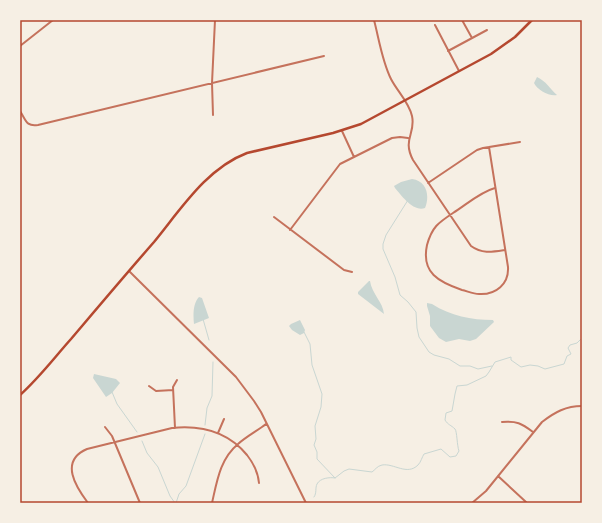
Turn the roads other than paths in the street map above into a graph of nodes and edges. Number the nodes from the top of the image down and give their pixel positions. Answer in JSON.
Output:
{"nodes":[{"id":1,"x":53,"y":20,"type":"edge"},
{"id":2,"x":215,"y":20,"type":"edge"},
{"id":3,"x":374,"y":20,"type":"edge"},
{"id":4,"x":462,"y":20,"type":"edge"},
{"id":5,"x":532,"y":20,"type":"edge"},
{"id":6,"x":435,"y":25,"type":"dead end"},
{"id":7,"x":487,"y":30,"type":"dead end"},
{"id":8,"x":472,"y":38,"type":"junction"},
{"id":9,"x":20,"y":46,"type":"edge"},
{"id":10,"x":448,"y":51,"type":"junction"},
{"id":11,"x":324,"y":56,"type":"dead end"},
{"id":12,"x":459,"y":72,"type":"junction"},
{"id":13,"x":212,"y":83,"type":"junction"},
{"id":14,"x":405,"y":101,"type":"junction"},
{"id":15,"x":20,"y":111,"type":"edge"},
{"id":16,"x":213,"y":115,"type":"dead end"},
{"id":17,"x":342,"y":131,"type":"junction"},
{"id":18,"x":409,"y":138,"type":"junction"},
{"id":19,"x":520,"y":142,"type":"dead end"},
{"id":20,"x":489,"y":147,"type":"junction"},
{"id":21,"x":354,"y":157,"type":"junction"},
{"id":22,"x":428,"y":183,"type":"junction"},
{"id":23,"x":495,"y":188,"type":"junction"},
{"id":24,"x":450,"y":215,"type":"junction"},
{"id":25,"x":274,"y":217,"type":"dead end"},
{"id":26,"x":290,"y":230,"type":"junction"},
{"id":27,"x":505,"y":250,"type":"junction"},
{"id":28,"x":129,"y":271,"type":"junction"},
{"id":29,"x":352,"y":272,"type":"dead end"},
{"id":30,"x":177,"y":380,"type":"dead end"},
{"id":31,"x":149,"y":386,"type":"dead end"},
{"id":32,"x":173,"y":390,"type":"junction"},
{"id":33,"x":20,"y":396,"type":"edge"},
{"id":34,"x":582,"y":406,"type":"edge"},
{"id":35,"x":224,"y":419,"type":"dead end"},
{"id":36,"x":502,"y":422,"type":"dead end"},
{"id":37,"x":266,"y":424,"type":"junction"},
{"id":38,"x":105,"y":427,"type":"dead end"},
{"id":39,"x":175,"y":428,"type":"junction"},
{"id":40,"x":533,"y":432,"type":"junction"},
{"id":41,"x":218,"y":433,"type":"junction"},
{"id":42,"x":114,"y":442,"type":"junction"},
{"id":43,"x":237,"y":444,"type":"junction"},
{"id":44,"x":498,"y":476,"type":"junction"},
{"id":45,"x":258,"y":483,"type":"dead end"},
{"id":46,"x":526,"y":502,"type":"dead end"},
{"id":47,"x":88,"y":503,"type":"edge"},
{"id":48,"x":140,"y":503,"type":"edge"},
{"id":49,"x":212,"y":503,"type":"edge"},
{"id":50,"x":306,"y":503,"type":"edge"},
{"id":51,"x":473,"y":503,"type":"edge"}],
"edges":[{"from":1,"to":9,"type":"street"},
{"from":2,"to":13,"type":"street"},
{"from":3,"to":14,"type":"street"},
{"from":4,"to":8,"type":"street"},
{"from":5,"to":12,"type":"main road"},
{"from":6,"to":10,"type":"street"},
{"from":7,"to":8,"type":"street"},
{"from":8,"to":10,"type":"street"},
{"from":10,"to":12,"type":"street"},
{"from":11,"to":13,"type":"street"},
{"from":12,"to":14,"type":"main road"},
{"from":13,"to":15,"type":"street"},
{"from":13,"to":16,"type":"street"},
{"from":14,"to":17,"type":"main road"},
{"from":14,"to":18,"type":"street"},
{"from":17,"to":21,"type":"street"},
{"from":17,"to":28,"type":"main road"},
{"from":18,"to":21,"type":"street"},
{"from":18,"to":22,"type":"street"},
{"from":19,"to":20,"type":"street"},
{"from":20,"to":22,"type":"street"},
{"from":20,"to":23,"type":"street"},
{"from":21,"to":26,"type":"street"},
{"from":22,"to":24,"type":"street"},
{"from":23,"to":24,"type":"street"},
{"from":23,"to":27,"type":"street"},
{"from":24,"to":27,"type":"street"},
{"from":24,"to":27,"type":"street"},
{"from":25,"to":26,"type":"street"},
{"from":26,"to":29,"type":"street"},
{"from":28,"to":33,"type":"main road"},
{"from":28,"to":37,"type":"street"},
{"from":30,"to":32,"type":"street"},
{"from":31,"to":32,"type":"street"},
{"from":32,"to":39,"type":"street"},
{"from":34,"to":40,"type":"street"},
{"from":35,"to":41,"type":"street"},
{"from":36,"to":40,"type":"street"},
{"from":37,"to":43,"type":"street"},
{"from":37,"to":50,"type":"street"},
{"from":38,"to":42,"type":"street"},
{"from":39,"to":41,"type":"street"},
{"from":39,"to":42,"type":"street"},
{"from":40,"to":44,"type":"street"},
{"from":41,"to":43,"type":"street"},
{"from":42,"to":47,"type":"street"},
{"from":42,"to":48,"type":"street"},
{"from":43,"to":45,"type":"street"},
{"from":43,"to":49,"type":"street"},
{"from":44,"to":46,"type":"street"},
{"from":44,"to":51,"type":"street"}]}
